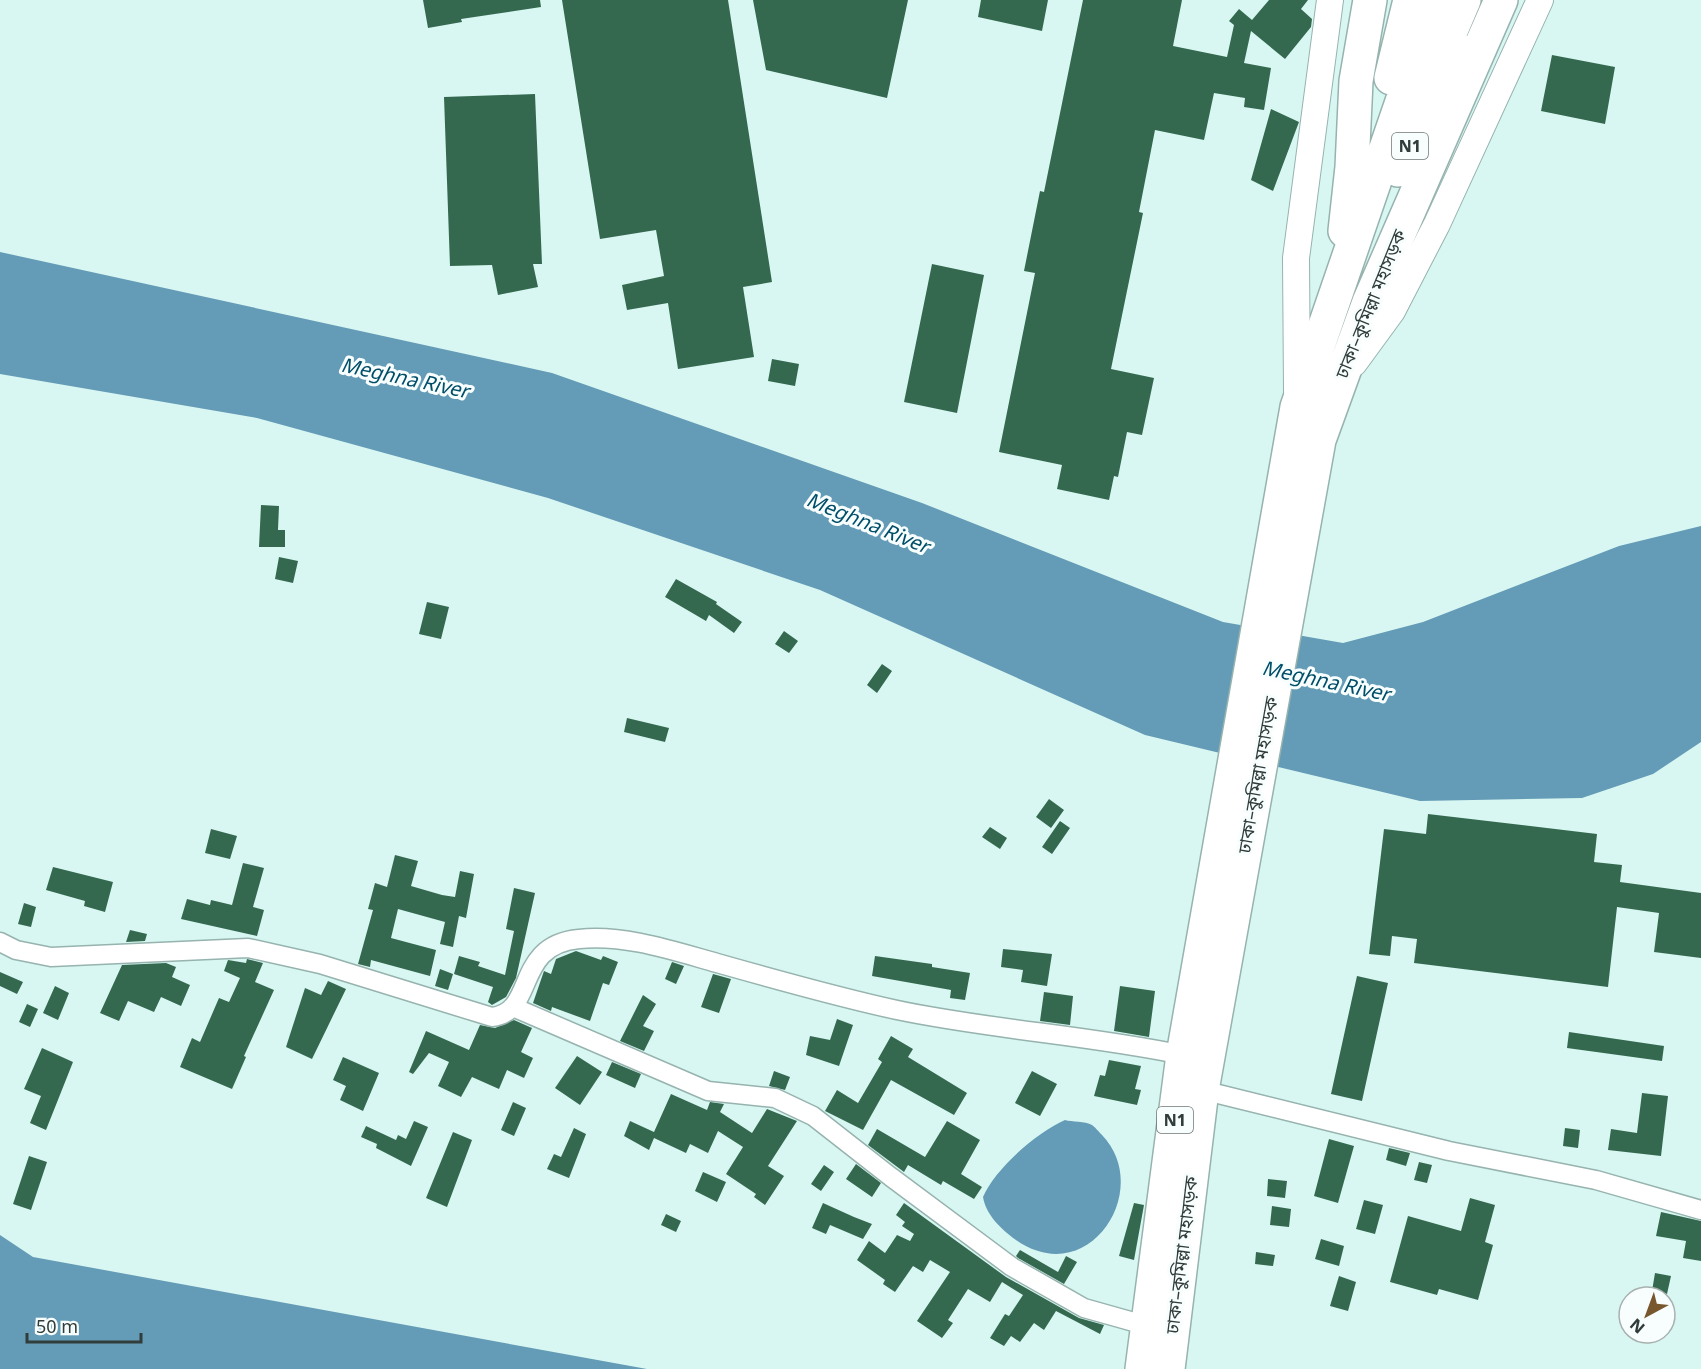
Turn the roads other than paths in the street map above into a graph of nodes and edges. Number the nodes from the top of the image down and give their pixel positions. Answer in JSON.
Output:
{"nodes":[{"id":1,"x":1330,"y":0,"type":"edge"},
{"id":2,"x":1370,"y":0,"type":"edge"},
{"id":3,"x":1384,"y":0,"type":"edge"},
{"id":4,"x":1399,"y":0,"type":"edge"},
{"id":5,"x":1410,"y":0,"type":"edge"},
{"id":6,"x":1421,"y":0,"type":"edge"},
{"id":7,"x":1437,"y":0,"type":"edge"},
{"id":8,"x":1451,"y":0,"type":"edge"},
{"id":9,"x":1464,"y":0,"type":"edge"},
{"id":10,"x":1481,"y":0,"type":"edge"},
{"id":11,"x":1501,"y":0,"type":"edge"},
{"id":12,"x":1540,"y":0,"type":"edge"},
{"id":13,"x":1352,"y":167,"type":"junction"},
{"id":14,"x":1338,"y":293,"type":"junction"},
{"id":15,"x":1338,"y":384,"type":"junction"},
{"id":16,"x":1298,"y":407,"type":"junction"},
{"id":17,"x":1305,"y":442,"type":"junction"},
{"id":18,"x":1228,"y":876,"type":"junction"},
{"id":19,"x":0,"y":942,"type":"edge"},
{"id":20,"x":513,"y":1008,"type":"junction"},
{"id":21,"x":1183,"y":1055,"type":"junction"},
{"id":22,"x":1202,"y":1090,"type":"junction"},
{"id":23,"x":1701,"y":1210,"type":"edge"},
{"id":24,"x":1148,"y":1326,"type":"junction"},
{"id":25,"x":1142,"y":1369,"type":"edge"},
{"id":26,"x":1168,"y":1369,"type":"edge"}],
"edges":[{"from":1,"to":16,"type":"street"},
{"from":2,"to":13,"type":"highway","name":"ঢাকা–কুমিল্লা মহাসড়ক","number":"N1"},
{"from":3,"to":13,"type":"highway","name":"ঢাকা–কুমিল্লা মহাসড়ক","number":"N1"},
{"from":4,"to":13,"type":"highway","name":"ঢাকা–কুমিল্লা মহাসড়ক","number":"N1"},
{"from":5,"to":14,"type":"highway","name":"ঢাকা–কুমিল্লা মহাসড়ক","number":"N1"},
{"from":6,"to":14,"type":"highway","name":"ঢাকা–কুমিল্লা মহাসড়ক","number":"N1"},
{"from":7,"to":14,"type":"highway","name":"ঢাকা–কুমিল্লা মহাসড়ক","number":"N1"},
{"from":8,"to":14,"type":"highway","name":"ঢাকা–কুমিল্লা মহাসড়ক","number":"N1"},
{"from":9,"to":14,"type":"highway","name":"ঢাকা–কুমিল্লা মহাসড়ক","number":"N1"},
{"from":10,"to":14,"type":"highway","name":"ঢাকা–কুমিল্লা মহাসড়ক","number":"N1"},
{"from":11,"to":15,"type":"highway","name":"ঢাকা–কুমিল্লা মহাসড়ক","number":"N1"},
{"from":12,"to":15,"type":"street"},
{"from":13,"to":14,"type":"highway","name":"ঢাকা–কুমিল্লা মহাসড়ক","number":"N1"},
{"from":14,"to":16,"type":"highway","name":"ঢাকা–কুমিল্লা মহাসড়ক","number":"N1"},
{"from":15,"to":17,"type":"highway","name":"ঢাকা–কুমিল্লা মহাসড়ক","number":"N1"},
{"from":16,"to":17,"type":"highway","name":"ঢাকা–কুমিল্লা মহাসড়ক","number":"N1"},
{"from":17,"to":18,"type":"highway","name":"ঢাকা–কুমিল্লা মহাসড়ক","number":"N1"},
{"from":18,"to":21,"type":"highway","name":"ঢাকা–কুমিল্লা মহাসড়ক","number":"N1"},
{"from":18,"to":22,"type":"highway","name":"ঢাকা–কুমিল্লা মহাসড়ক","number":"N1"},
{"from":19,"to":20,"type":"street"},
{"from":20,"to":21,"type":"street"},
{"from":20,"to":24,"type":"street"},
{"from":21,"to":24,"type":"highway","name":"ঢাকা–কুমিল্লা মহাসড়ক","number":"N1"},
{"from":22,"to":23,"type":"street"},
{"from":22,"to":26,"type":"highway","name":"ঢাকা–কুমিল্লা মহাসড়ক","number":"N1"},
{"from":24,"to":25,"type":"highway","name":"ঢাকা–কুমিল্লা মহাসড়ক","number":"N1"}]}
